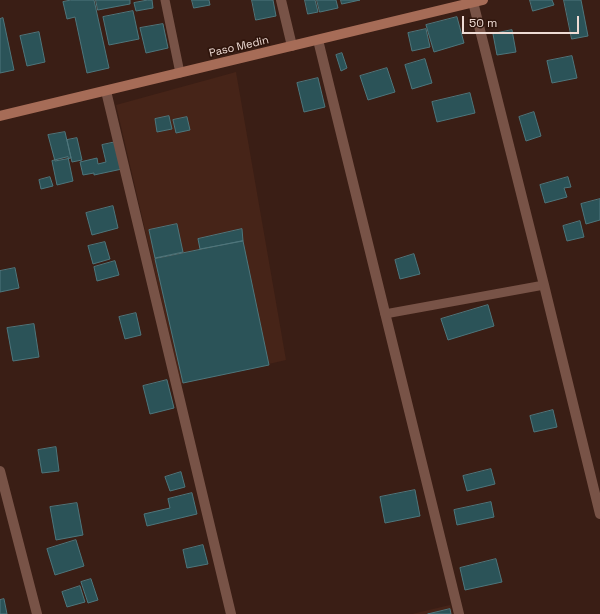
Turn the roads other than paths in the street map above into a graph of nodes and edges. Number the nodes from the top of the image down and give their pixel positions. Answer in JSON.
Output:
{"nodes":[{"id":1,"x":165,"y":0,"type":"edge"},
{"id":2,"x":281,"y":0,"type":"edge"},
{"id":3,"x":478,"y":1,"type":"edge"},
{"id":4,"x":318,"y":40,"type":"junction"},
{"id":5,"x":292,"y":46,"type":"junction"},
{"id":6,"x":180,"y":73,"type":"junction"},
{"id":7,"x":106,"y":91,"type":"junction"},
{"id":8,"x":0,"y":116,"type":"edge"},
{"id":9,"x":544,"y":284,"type":"junction"},
{"id":10,"x":385,"y":314,"type":"junction"},
{"id":11,"x":0,"y":472,"type":"edge"},
{"id":12,"x":600,"y":514,"type":"edge"},
{"id":13,"x":37,"y":614,"type":"edge"},
{"id":14,"x":232,"y":614,"type":"edge"},
{"id":15,"x":459,"y":614,"type":"edge"}],
"edges":[{"from":1,"to":6,"type":"lane"},
{"from":2,"to":5,"type":"street"},
{"from":3,"to":4,"type":"street","name":"Paso Medin"},
{"from":3,"to":9,"type":"street"},
{"from":4,"to":5,"type":"street","name":"Paso Medin"},
{"from":4,"to":10,"type":"street"},
{"from":5,"to":6,"type":"street","name":"Paso Medin"},
{"from":6,"to":7,"type":"street","name":"Paso Medin"},
{"from":7,"to":8,"type":"street","name":"Paso Medin"},
{"from":7,"to":14,"type":"street"},
{"from":9,"to":10,"type":"lane"},
{"from":9,"to":12,"type":"street"},
{"from":10,"to":15,"type":"street"},
{"from":11,"to":13,"type":"street"}]}
